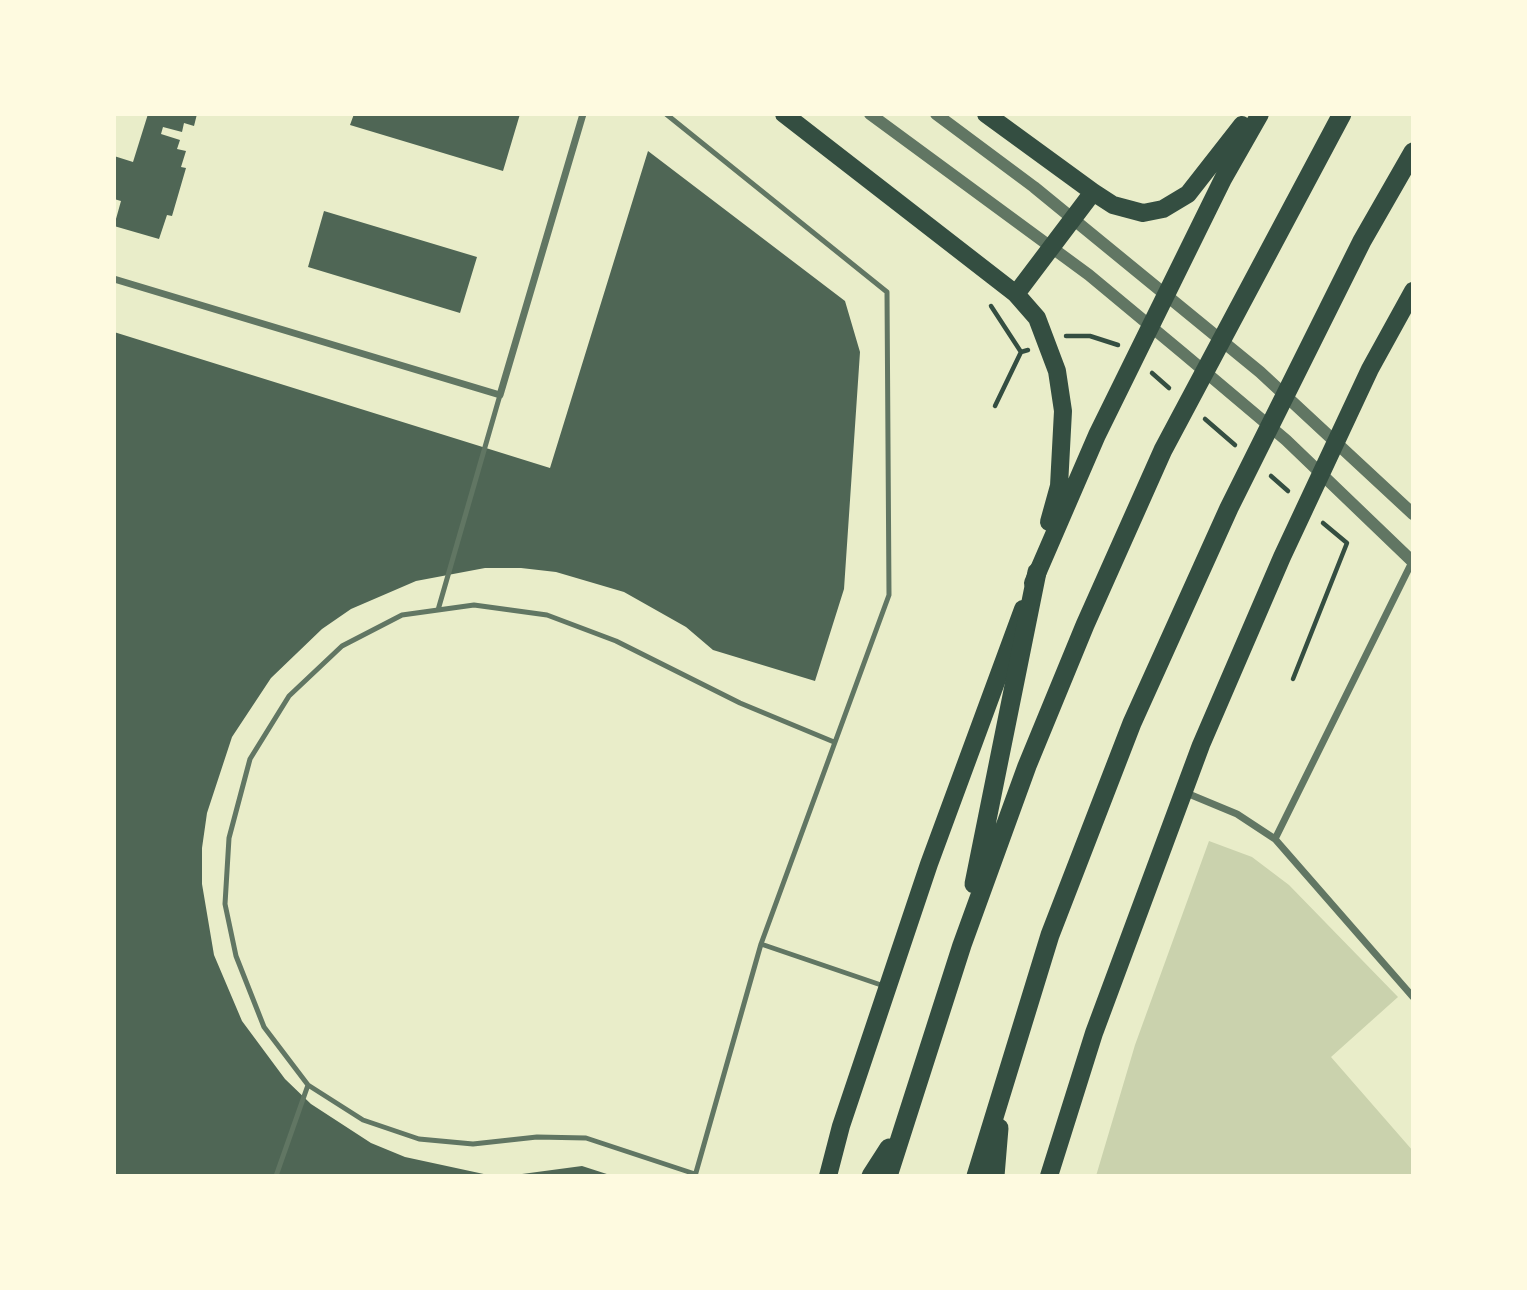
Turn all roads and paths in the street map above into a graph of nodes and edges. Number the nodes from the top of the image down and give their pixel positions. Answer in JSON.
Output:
{"nodes":[{"id":1,"x":583,"y":114,"type":"edge"},
{"id":2,"x":666,"y":114,"type":"edge"},
{"id":3,"x":784,"y":114,"type":"edge"},
{"id":4,"x":870,"y":114,"type":"edge"},
{"id":5,"x":936,"y":114,"type":"edge"},
{"id":6,"x":986,"y":114,"type":"edge"},
{"id":7,"x":1250,"y":114,"type":"edge"},
{"id":8,"x":1260,"y":114,"type":"edge"},
{"id":9,"x":1342,"y":114,"type":"edge"},
{"id":10,"x":1413,"y":152,"type":"edge"},
{"id":11,"x":1093,"y":192,"type":"junction"},
{"id":12,"x":114,"y":279,"type":"edge"},
{"id":13,"x":1413,"y":291,"type":"edge"},
{"id":14,"x":1017,"y":293,"type":"junction"},
{"id":15,"x":989,"y":302,"type":"dead end"},
{"id":16,"x":1054,"y":341,"type":"dead end"},
{"id":17,"x":1032,"y":348,"type":"dead end"},
{"id":18,"x":1127,"y":351,"type":"dead end"},
{"id":19,"x":1021,"y":352,"type":"junction"},
{"id":20,"x":1148,"y":369,"type":"dead end"},
{"id":21,"x":500,"y":395,"type":"junction"},
{"id":22,"x":1180,"y":397,"type":"dead end"},
{"id":23,"x":995,"y":406,"type":"dead end"},
{"id":24,"x":1201,"y":415,"type":"dead end"},
{"id":25,"x":1242,"y":452,"type":"dead end"},
{"id":26,"x":1264,"y":470,"type":"dead end"},
{"id":27,"x":1295,"y":498,"type":"dead end"},
{"id":28,"x":1413,"y":514,"type":"edge"},
{"id":29,"x":1316,"y":516,"type":"dead end"},
{"id":30,"x":1413,"y":561,"type":"edge"},
{"id":31,"x":1037,"y":572,"type":"junction"},
{"id":32,"x":438,"y":610,"type":"junction"},
{"id":33,"x":1293,"y":679,"type":"dead end"},
{"id":34,"x":834,"y":742,"type":"junction"},
{"id":35,"x":1184,"y":792,"type":"junction"},
{"id":36,"x":1275,"y":839,"type":"junction"},
{"id":37,"x":761,"y":944,"type":"junction"},
{"id":38,"x":962,"y":944,"type":"junction"},
{"id":39,"x":886,"y":987,"type":"junction"},
{"id":40,"x":1413,"y":997,"type":"edge"},
{"id":41,"x":1003,"y":1084,"type":"junction"},
{"id":42,"x":308,"y":1085,"type":"junction"},
{"id":43,"x":903,"y":1126,"type":"junction"},
{"id":44,"x":695,"y":1175,"type":"edge"},
{"id":45,"x":276,"y":1176,"type":"edge"},
{"id":46,"x":828,"y":1176,"type":"edge"},
{"id":47,"x":871,"y":1176,"type":"edge"},
{"id":48,"x":888,"y":1176,"type":"edge"},
{"id":49,"x":976,"y":1176,"type":"edge"},
{"id":50,"x":995,"y":1176,"type":"edge"},
{"id":51,"x":1049,"y":1176,"type":"edge"}],
"edges":[{"from":1,"to":21,"type":"street"},
{"from":2,"to":34,"type":"lane"},
{"from":3,"to":14,"type":"main road"},
{"from":4,"to":30,"type":"street"},
{"from":5,"to":28,"type":"street"},
{"from":6,"to":11,"type":"main road"},
{"from":7,"to":11,"type":"main road"},
{"from":8,"to":31,"type":"main road"},
{"from":9,"to":38,"type":"highway"},
{"from":10,"to":41,"type":"highway"},
{"from":11,"to":14,"type":"main road"},
{"from":12,"to":21,"type":"street"},
{"from":13,"to":35,"type":"main road"},
{"from":14,"to":31,"type":"main road"},
{"from":15,"to":19,"type":"path"},
{"from":16,"to":18,"type":"path"},
{"from":17,"to":19,"type":"path"},
{"from":19,"to":23,"type":"path"},
{"from":20,"to":22,"type":"path"},
{"from":21,"to":32,"type":"lane"},
{"from":24,"to":25,"type":"path"},
{"from":26,"to":27,"type":"path"},
{"from":29,"to":33,"type":"path"},
{"from":30,"to":36,"type":"street"},
{"from":31,"to":38,"type":"highway"},
{"from":31,"to":39,"type":"main road"},
{"from":32,"to":34,"type":"lane"},
{"from":32,"to":42,"type":"lane"},
{"from":34,"to":37,"type":"lane"},
{"from":35,"to":36,"type":"street"},
{"from":35,"to":51,"type":"main road"},
{"from":36,"to":40,"type":"street"},
{"from":37,"to":39,"type":"lane"},
{"from":37,"to":44,"type":"lane"},
{"from":38,"to":43,"type":"highway"},
{"from":39,"to":46,"type":"main road"},
{"from":41,"to":49,"type":"highway"},
{"from":41,"to":50,"type":"highway"},
{"from":42,"to":44,"type":"lane"},
{"from":42,"to":45,"type":"lane"},
{"from":43,"to":47,"type":"highway"},
{"from":43,"to":48,"type":"highway"}]}
